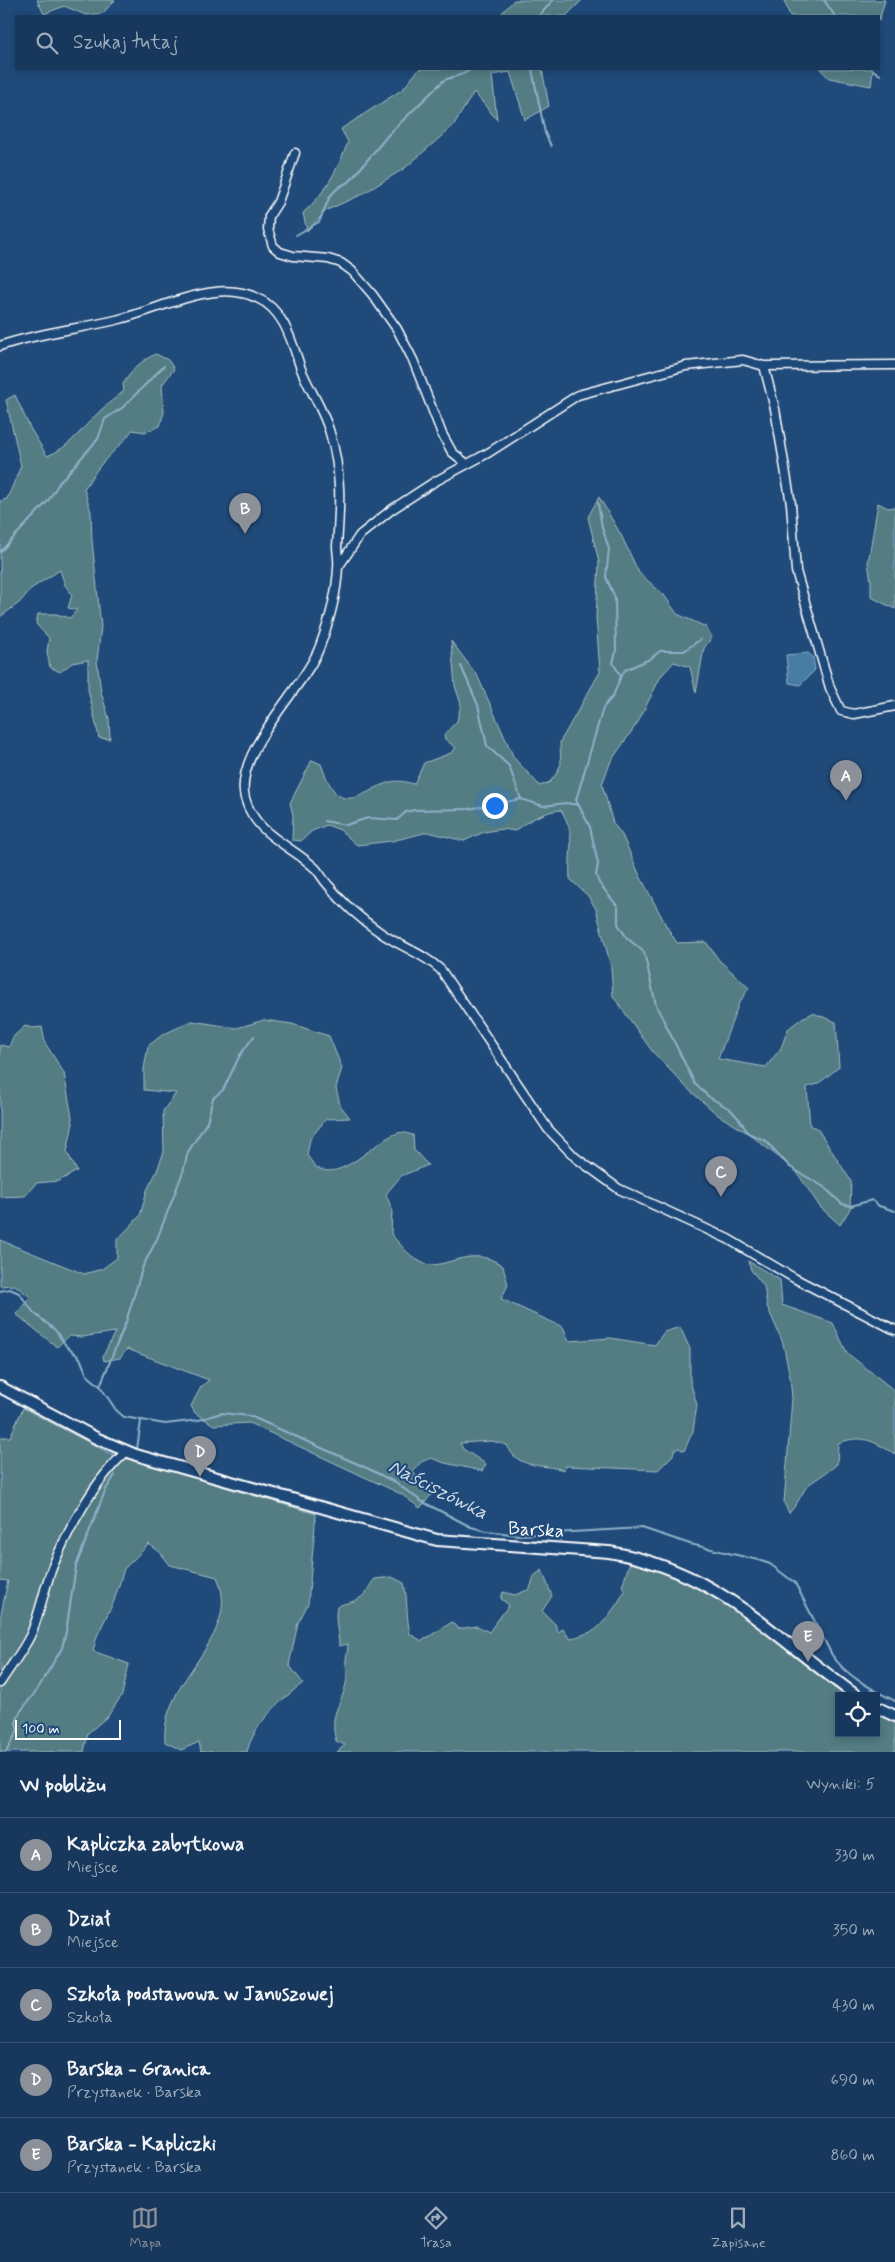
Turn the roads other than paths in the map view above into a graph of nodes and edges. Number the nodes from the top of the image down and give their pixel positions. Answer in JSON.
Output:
{"nodes":[{"id":1,"x":296,"y":153,"type":"dead end"},
{"id":2,"x":0,"y":346,"type":"edge"},
{"id":3,"x":895,"y":365,"type":"edge"},
{"id":4,"x":764,"y":366,"type":"junction"},
{"id":5,"x":467,"y":464,"type":"junction"},
{"id":6,"x":338,"y":566,"type":"junction"},
{"id":7,"x":895,"y":706,"type":"edge"},
{"id":8,"x":895,"y":1330,"type":"edge"},
{"id":9,"x":0,"y":1387,"type":"edge"},
{"id":10,"x":125,"y":1451,"type":"junction"},
{"id":11,"x":0,"y":1683,"type":"edge"},
{"id":12,"x":852,"y":1692,"type":"edge"},
{"id":13,"x":880,"y":1709,"type":"edge"},
{"id":14,"x":895,"y":1716,"type":"edge"}],
"edges":[{"from":1,"to":5,"type":"street"},
{"from":2,"to":6,"type":"street"},
{"from":3,"to":4,"type":"street"},
{"from":4,"to":5,"type":"street"},
{"from":4,"to":7,"type":"street"},
{"from":5,"to":6,"type":"street"},
{"from":6,"to":8,"type":"street"},
{"from":9,"to":10,"type":"street","name":"Barska"},
{"from":10,"to":11,"type":"street"},
{"from":10,"to":12,"type":"street","name":"Barska"},
{"from":13,"to":14,"type":"street"}]}
